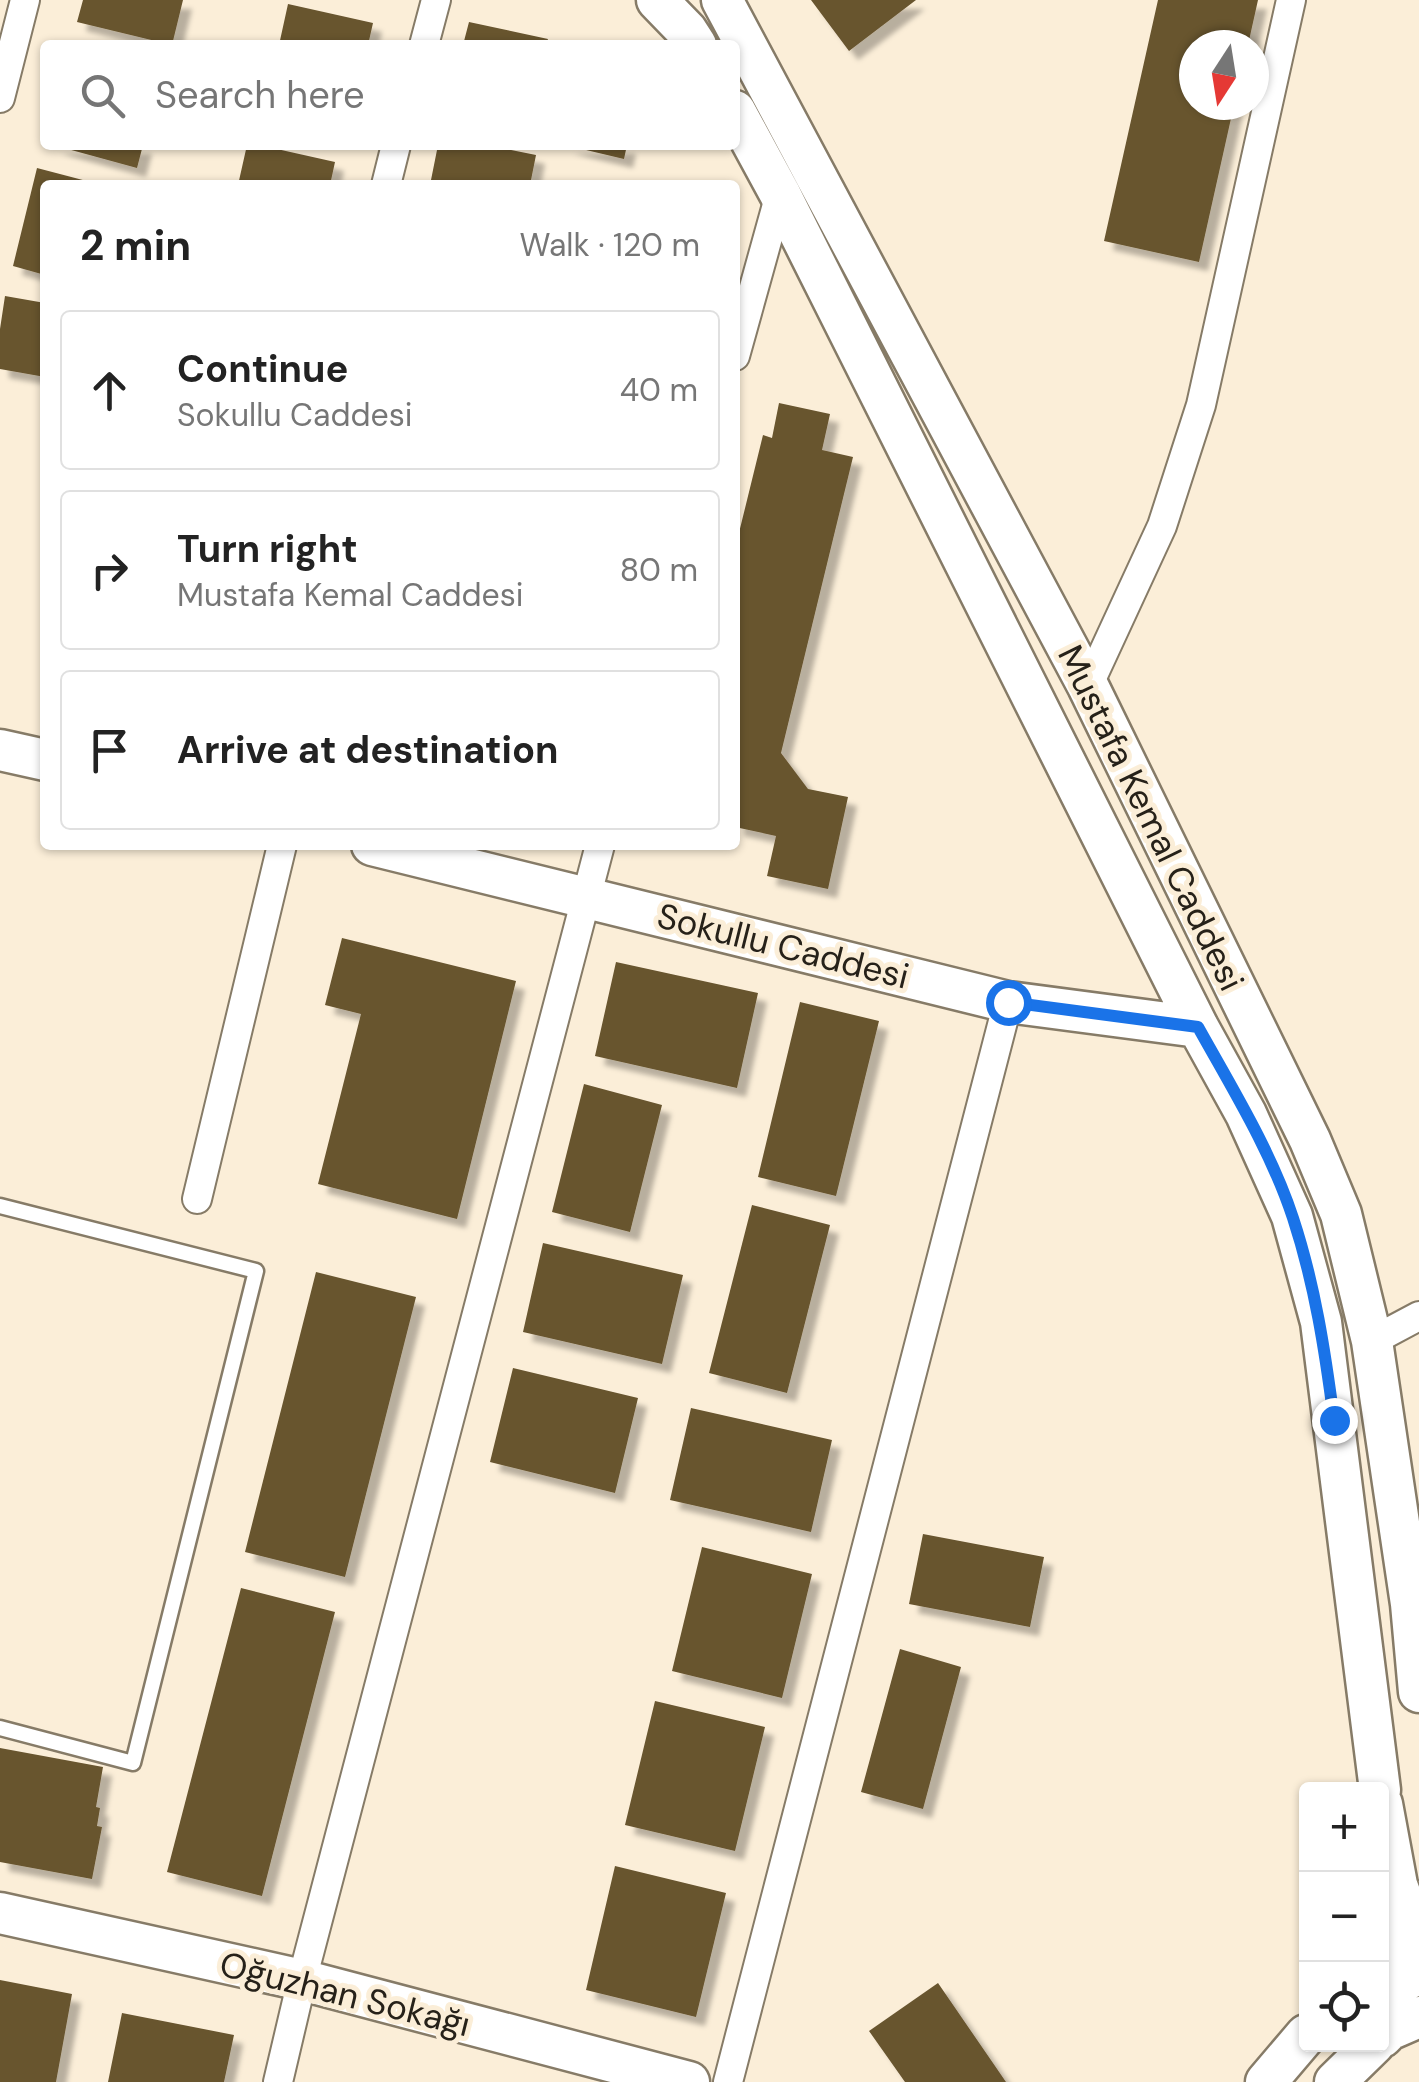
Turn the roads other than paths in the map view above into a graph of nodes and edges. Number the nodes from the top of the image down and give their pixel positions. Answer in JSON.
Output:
{"nodes":[{"id":1,"x":24,"y":0,"type":"edge"},
{"id":2,"x":436,"y":0,"type":"edge"},
{"id":3,"x":657,"y":0,"type":"edge"},
{"id":4,"x":722,"y":0,"type":"edge"},
{"id":5,"x":1291,"y":0,"type":"edge"},
{"id":6,"x":425,"y":40,"type":"edge"},
{"id":7,"x":692,"y":40,"type":"edge"},
{"id":8,"x":0,"y":98,"type":"edge"},
{"id":9,"x":740,"y":120,"type":"edge"},
{"id":10,"x":395,"y":150,"type":"edge"},
{"id":11,"x":387,"y":180,"type":"edge"},
{"id":12,"x":780,"y":194,"type":"junction"},
{"id":13,"x":740,"y":338,"type":"edge"},
{"id":14,"x":1088,"y":686,"type":"junction"},
{"id":15,"x":0,"y":750,"type":"edge"},
{"id":16,"x":40,"y":759,"type":"edge"},
{"id":17,"x":281,"y":850,"type":"edge"},
{"id":18,"x":393,"y":850,"type":"edge"},
{"id":19,"x":599,"y":850,"type":"edge"},
{"id":20,"x":586,"y":897,"type":"junction"},
{"id":21,"x":1008,"y":1002,"type":"junction"},
{"id":22,"x":1198,"y":1027,"type":"junction"},
{"id":23,"x":197,"y":1200,"type":"dead end"},
{"id":24,"x":0,"y":1206,"type":"edge"},
{"id":25,"x":1419,"y":1316,"type":"edge"},
{"id":26,"x":1372,"y":1341,"type":"junction"},
{"id":27,"x":1419,"y":1692,"type":"edge"},
{"id":28,"x":0,"y":1728,"type":"edge"},
{"id":29,"x":1379,"y":1782,"type":"edge"},
{"id":30,"x":1389,"y":1842,"type":"edge"},
{"id":31,"x":1397,"y":1885,"type":"junction"},
{"id":32,"x":0,"y":1913,"type":"edge"},
{"id":33,"x":1419,"y":1944,"type":"edge"},
{"id":34,"x":1384,"y":1962,"type":"edge"},
{"id":35,"x":1419,"y":1974,"type":"edge"},
{"id":36,"x":302,"y":1980,"type":"junction"},
{"id":37,"x":1389,"y":1987,"type":"edge"},
{"id":38,"x":1419,"y":2018,"type":"edge"},
{"id":39,"x":1389,"y":2031,"type":"edge"},
{"id":40,"x":1299,"y":2044,"type":"edge"},
{"id":41,"x":1366,"y":2052,"type":"edge"},
{"id":42,"x":278,"y":2082,"type":"edge"},
{"id":43,"x":689,"y":2082,"type":"edge"},
{"id":44,"x":728,"y":2082,"type":"edge"},
{"id":45,"x":1266,"y":2082,"type":"edge"},
{"id":46,"x":1334,"y":2082,"type":"edge"}],
"edges":[{"from":1,"to":8,"type":"street"},
{"from":2,"to":6,"type":"street"},
{"from":3,"to":7,"type":"main road"},
{"from":4,"to":14,"type":"main road","name":"Mustafa Kemal Caddesi"},
{"from":5,"to":14,"type":"street"},
{"from":9,"to":12,"type":"main road","name":"Mustafa Kemal Caddesi"},
{"from":10,"to":11,"type":"street"},
{"from":12,"to":13,"type":"street"},
{"from":12,"to":22,"type":"main road","name":"Mustafa Kemal Caddesi"},
{"from":14,"to":26,"type":"main road","name":"Mustafa Kemal Caddesi"},
{"from":15,"to":16,"type":"main road"},
{"from":17,"to":23,"type":"street"},
{"from":18,"to":20,"type":"main road","name":"Sokullu Caddesi"},
{"from":19,"to":20,"type":"street"},
{"from":20,"to":21,"type":"main road","name":"Sokullu Caddesi"},
{"from":20,"to":36,"type":"street"},
{"from":21,"to":22,"type":"main road","name":"Sokullu Caddesi"},
{"from":21,"to":44,"type":"street"},
{"from":22,"to":29,"type":"main road","name":"Mustafa Kemal Caddesi"},
{"from":24,"to":28,"type":"lane"},
{"from":25,"to":26,"type":"street"},
{"from":26,"to":27,"type":"main road","name":"Mustafa Kemal Caddesi"},
{"from":30,"to":31,"type":"main road"},
{"from":31,"to":33,"type":"main road"},
{"from":31,"to":34,"type":"main road"},
{"from":32,"to":36,"type":"main road","name":"Oğuzhan Sokağı"},
{"from":35,"to":37,"type":"main road"},
{"from":36,"to":42,"type":"street"},
{"from":36,"to":43,"type":"main road","name":"Oğuzhan Sokağı"},
{"from":38,"to":39,"type":"main road"},
{"from":40,"to":45,"type":"main road"},
{"from":41,"to":46,"type":"main road"}]}
